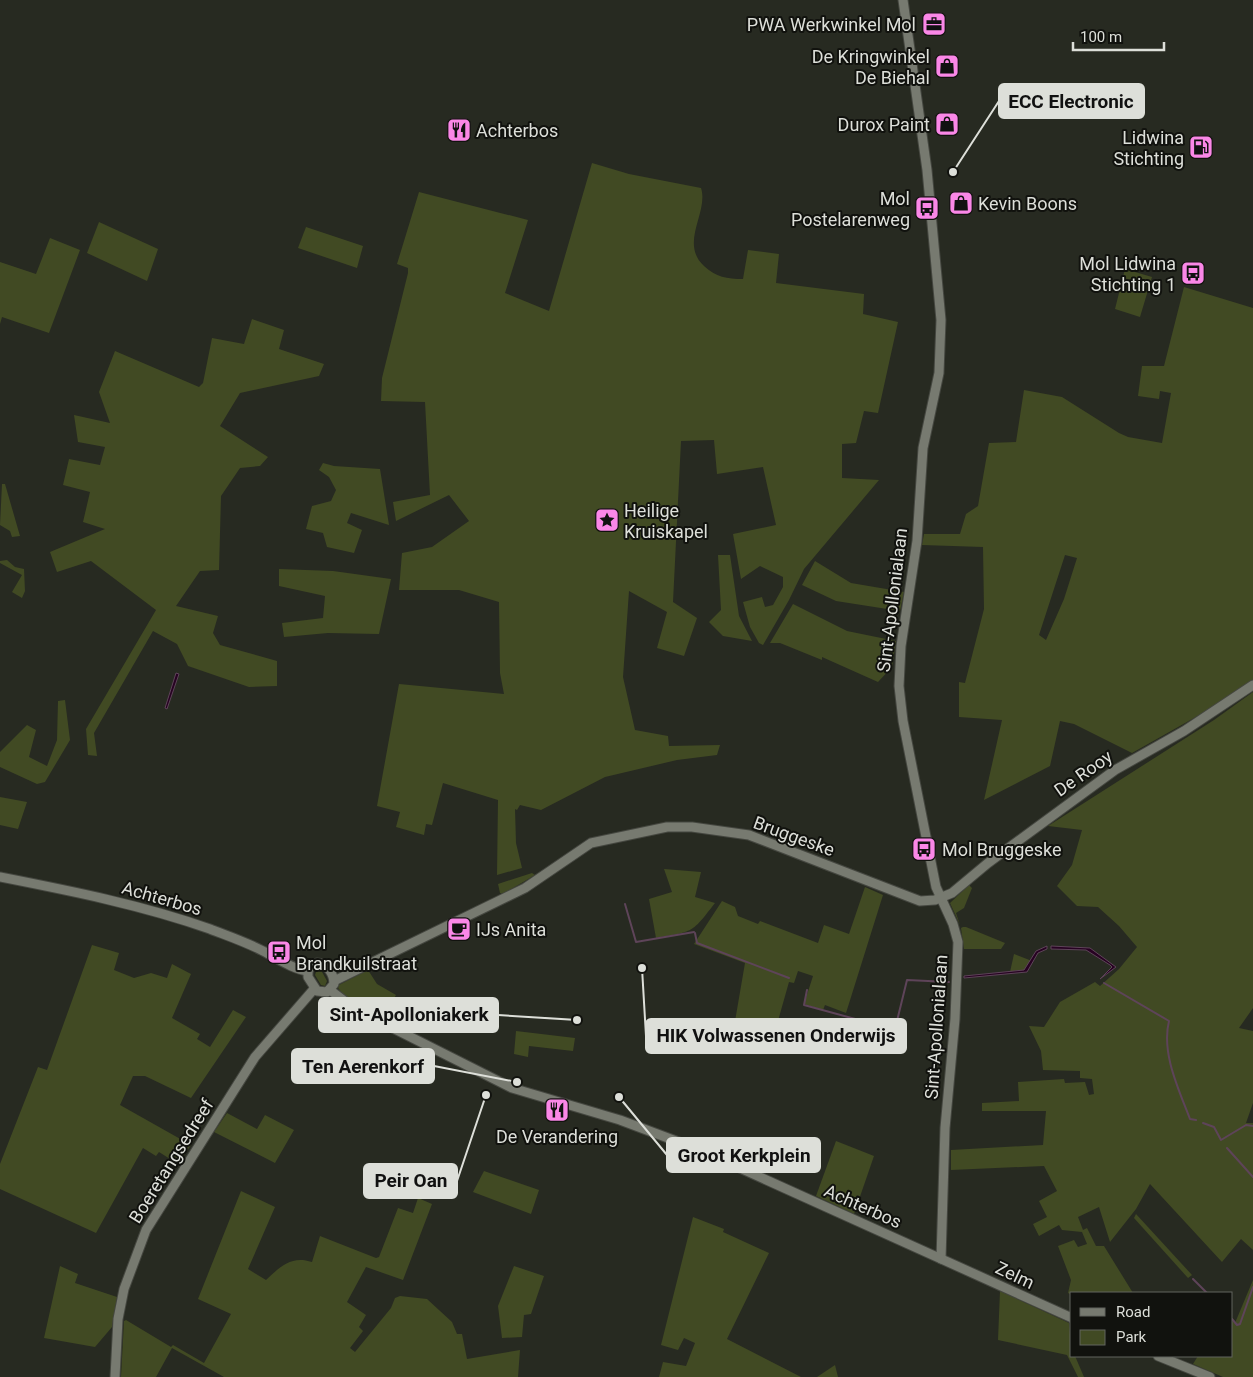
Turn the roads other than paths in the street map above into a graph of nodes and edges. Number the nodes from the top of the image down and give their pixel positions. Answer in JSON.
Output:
{"nodes":[{"id":1,"x":903,"y":0,"type":"edge"},
{"id":2,"x":1253,"y":685,"type":"edge"},
{"id":3,"x":0,"y":877,"type":"edge"},
{"id":4,"x":939,"y":899,"type":"junction"},
{"id":5,"x":308,"y":971,"type":"junction"},
{"id":6,"x":334,"y":981,"type":"junction"},
{"id":7,"x":314,"y":989,"type":"junction"},
{"id":8,"x":330,"y":990,"type":"junction"},
{"id":9,"x":943,"y":1260,"type":"junction"},
{"id":10,"x":1070,"y":1317,"type":"edge"},
{"id":11,"x":1160,"y":1357,"type":"edge"},
{"id":12,"x":115,"y":1377,"type":"edge"},
{"id":13,"x":1210,"y":1377,"type":"edge"}],
"edges":[{"from":1,"to":4,"type":"street","name":"Sint-Apollonialaan"},
{"from":2,"to":4,"type":"street","name":"De Rooy"},
{"from":3,"to":5,"type":"street","name":"Achterbos"},
{"from":4,"to":6,"type":"street","name":"Bruggeske"},
{"from":4,"to":9,"type":"street","name":"Sint-Apollonialaan"},
{"from":5,"to":6,"type":"street","name":"Achterbos"},
{"from":5,"to":7,"type":"street"},
{"from":6,"to":8,"type":"street"},
{"from":7,"to":8,"type":"street"},
{"from":7,"to":12,"type":"street","name":"Boeretangsedreef"},
{"from":8,"to":9,"type":"street","name":"Achterbos"},
{"from":9,"to":10,"type":"street","name":"Zelm"},
{"from":11,"to":13,"type":"street"}]}
